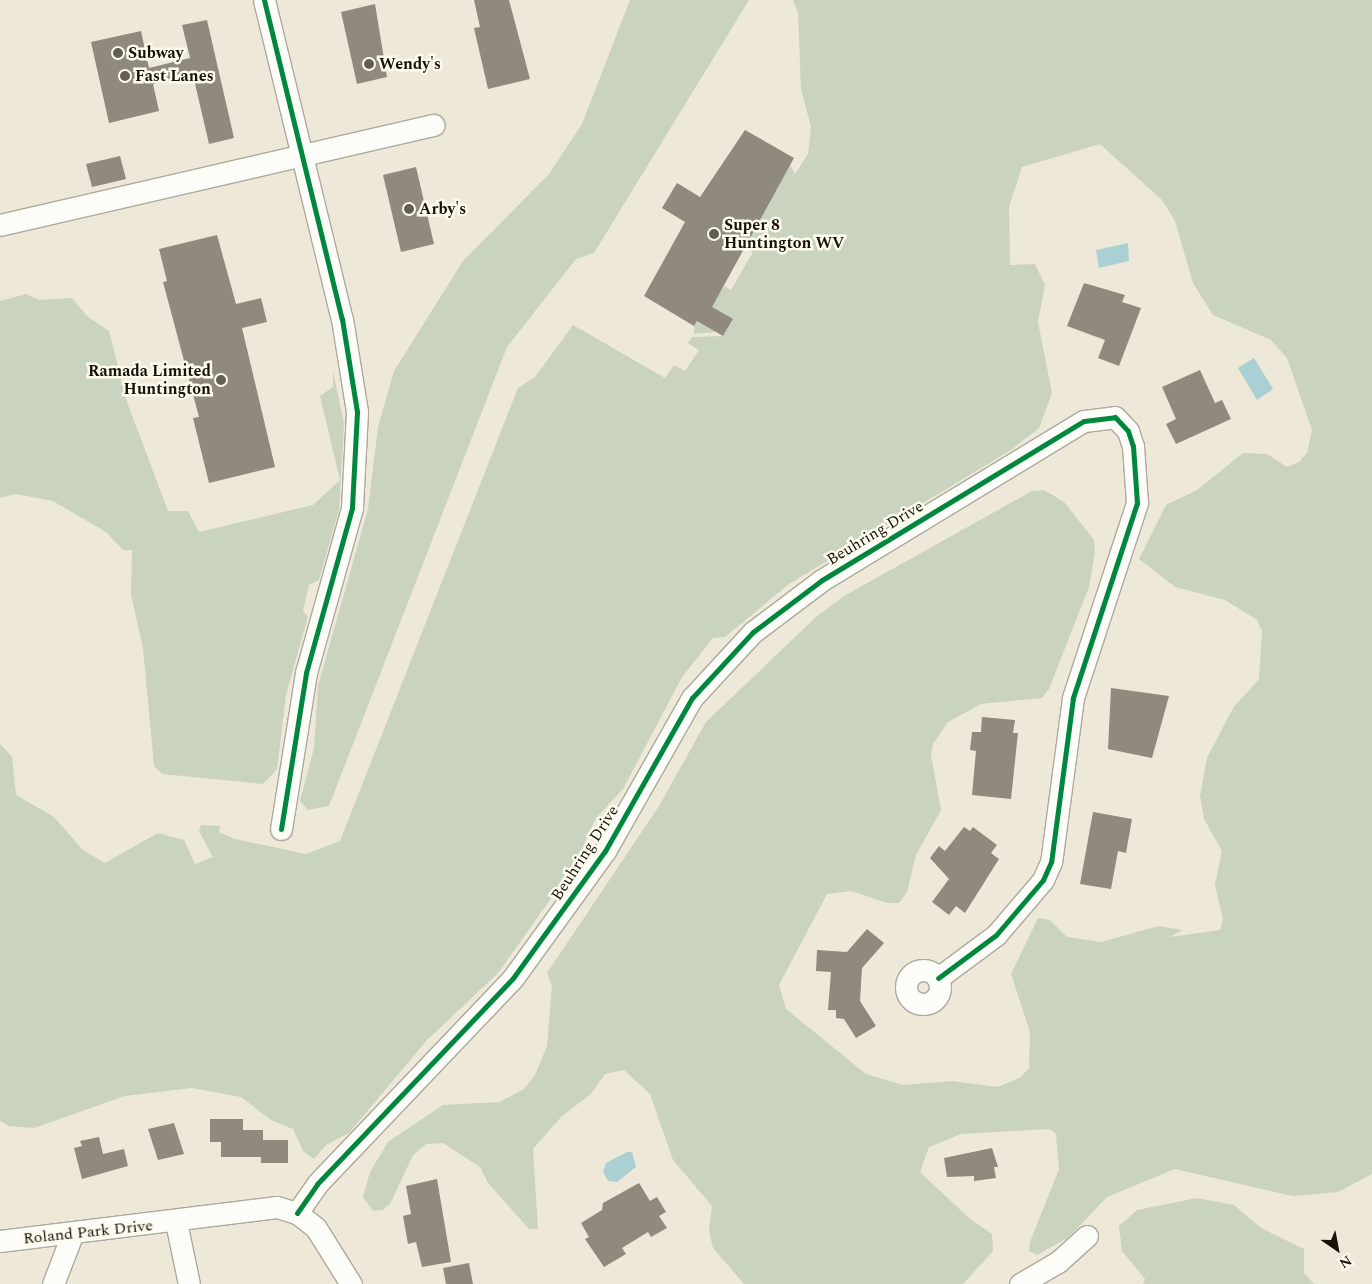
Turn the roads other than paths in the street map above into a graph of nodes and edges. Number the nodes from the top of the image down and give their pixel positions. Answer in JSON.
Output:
{"nodes":[{"id":1,"x":264,"y":0,"type":"edge"},
{"id":2,"x":434,"y":126,"type":"dead end"},
{"id":3,"x":300,"y":156,"type":"junction"},
{"id":4,"x":0,"y":225,"type":"edge"},
{"id":5,"x":281,"y":829,"type":"dead end"},
{"id":6,"x":938,"y":978,"type":"dead end"},
{"id":7,"x":297,"y":1213,"type":"junction"},
{"id":8,"x":176,"y":1222,"type":"junction"},
{"id":9,"x":72,"y":1235,"type":"junction"},
{"id":10,"x":1087,"y":1236,"type":"dead end"},
{"id":11,"x":0,"y":1241,"type":"edge"},
{"id":12,"x":53,"y":1284,"type":"edge"},
{"id":13,"x":189,"y":1284,"type":"edge"},
{"id":14,"x":351,"y":1284,"type":"edge"},
{"id":15,"x":1020,"y":1284,"type":"edge"}],
"edges":[{"from":1,"to":3,"type":"street"},
{"from":2,"to":3,"type":"street"},
{"from":3,"to":4,"type":"street"},
{"from":3,"to":5,"type":"street"},
{"from":6,"to":7,"type":"street","name":"Beuhring Drive"},
{"from":7,"to":8,"type":"street","name":"Roland Park Drive"},
{"from":7,"to":14,"type":"street"},
{"from":8,"to":9,"type":"street","name":"Roland Park Drive"},
{"from":8,"to":13,"type":"street","name":"Roland Park Drive"},
{"from":9,"to":11,"type":"street","name":"Roland Park Drive"},
{"from":9,"to":12,"type":"street"},
{"from":10,"to":15,"type":"street"}]}
